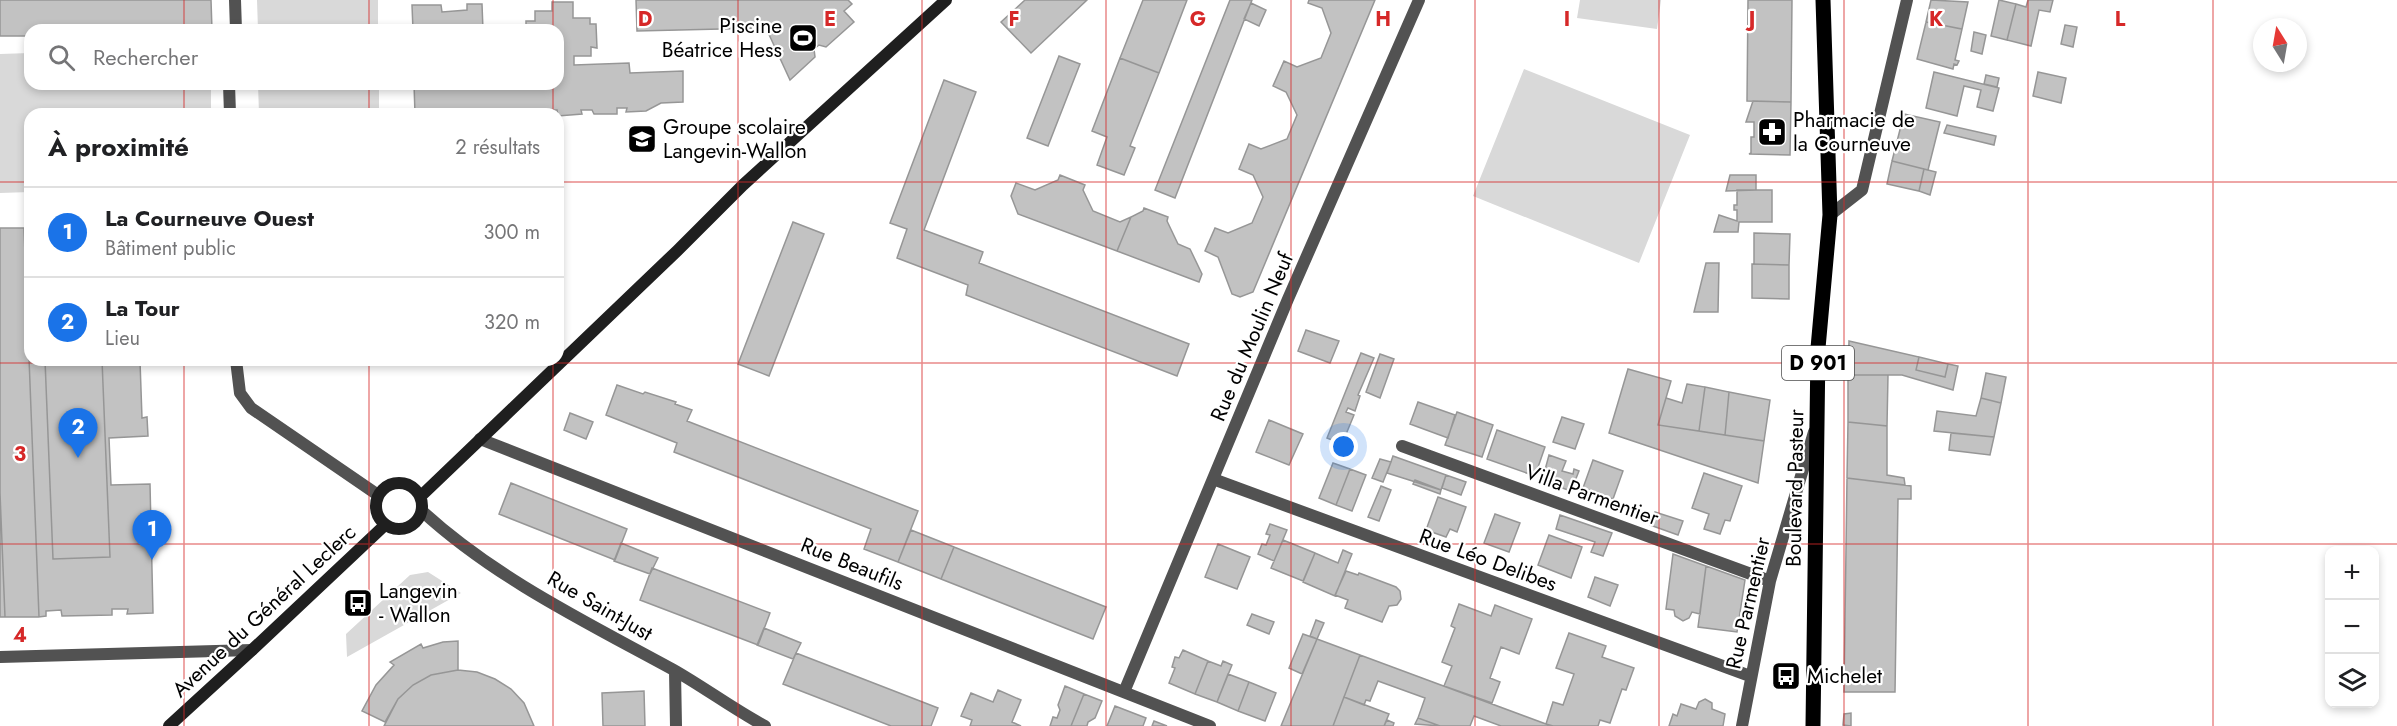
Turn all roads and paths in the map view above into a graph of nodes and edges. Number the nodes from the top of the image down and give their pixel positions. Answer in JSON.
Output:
{"nodes":[{"id":1,"x":235,"y":0,"type":"edge"},
{"id":2,"x":945,"y":0,"type":"edge"},
{"id":3,"x":1419,"y":0,"type":"edge"},
{"id":4,"x":1823,"y":0,"type":"edge"},
{"id":5,"x":1906,"y":0,"type":"edge"},
{"id":6,"x":236,"y":24,"type":"edge"},
{"id":7,"x":229,"y":90,"type":"edge"},
{"id":8,"x":230,"y":108,"type":"edge"},
{"id":9,"x":1830,"y":215,"type":"junction"},
{"id":10,"x":564,"y":359,"type":"edge"},
{"id":11,"x":237,"y":366,"type":"edge"},
{"id":12,"x":557,"y":366,"type":"edge"},
{"id":13,"x":1817,"y":422,"type":"junction"},
{"id":14,"x":480,"y":439,"type":"junction"},
{"id":15,"x":1402,"y":446,"type":"dead end"},
{"id":16,"x":1213,"y":479,"type":"junction"},
{"id":17,"x":378,"y":495,"type":"junction"},
{"id":18,"x":421,"y":496,"type":"junction"},
{"id":19,"x":422,"y":512,"type":"junction"},
{"id":20,"x":385,"y":525,"type":"junction"},
{"id":21,"x":1770,"y":581,"type":"junction"},
{"id":22,"x":252,"y":651,"type":"junction"},
{"id":23,"x":0,"y":657,"type":"edge"},
{"id":24,"x":675,"y":671,"type":"junction"},
{"id":25,"x":1750,"y":676,"type":"junction"},
{"id":26,"x":1124,"y":692,"type":"junction"},
{"id":27,"x":169,"y":726,"type":"edge"},
{"id":28,"x":676,"y":726,"type":"edge"},
{"id":29,"x":765,"y":726,"type":"edge"},
{"id":30,"x":1210,"y":726,"type":"edge"},
{"id":31,"x":1742,"y":726,"type":"edge"},
{"id":32,"x":1813,"y":726,"type":"edge"}],
"edges":[{"from":1,"to":6,"type":"street"},
{"from":2,"to":10,"type":"main road"},
{"from":3,"to":16,"type":"street","name":"Rue du Moulin Neuf"},
{"from":4,"to":9,"type":"main road","name":"Boulevard Pasteur","number":"D 901"},
{"from":5,"to":9,"type":"street"},
{"from":7,"to":8,"type":"street"},
{"from":9,"to":13,"type":"main road","name":"Boulevard Pasteur","number":"D 901"},
{"from":11,"to":17,"type":"street"},
{"from":12,"to":14,"type":"main road"},
{"from":13,"to":21,"type":"street","name":"Rue Parmentier"},
{"from":13,"to":32,"type":"main road","name":"Boulevard Pasteur","number":"D 901"},
{"from":14,"to":18,"type":"main road"},
{"from":14,"to":26,"type":"street","name":"Rue Beaufils"},
{"from":15,"to":21,"type":"street","name":"Villa Parmentier"},
{"from":16,"to":25,"type":"street","name":"Rue Léo Delibes"},
{"from":16,"to":26,"type":"street","name":"Rue du Moulin Neuf"},
{"from":17,"to":18,"type":"main road"},
{"from":17,"to":20,"type":"main road"},
{"from":18,"to":19,"type":"main road"},
{"from":19,"to":20,"type":"main road"},
{"from":19,"to":24,"type":"street","name":"Rue Saint-Just"},
{"from":20,"to":22,"type":"main road","name":"Avenue du Général Leclerc"},
{"from":21,"to":25,"type":"street","name":"Rue Parmentier"},
{"from":22,"to":23,"type":"street"},
{"from":22,"to":27,"type":"main road","name":"Avenue du Général Leclerc"},
{"from":24,"to":28,"type":"street"},
{"from":24,"to":29,"type":"street","name":"Rue Saint-Just"},
{"from":25,"to":31,"type":"street","name":"Rue Parmentier"},
{"from":26,"to":30,"type":"street","name":"Rue Beaufils"}]}
